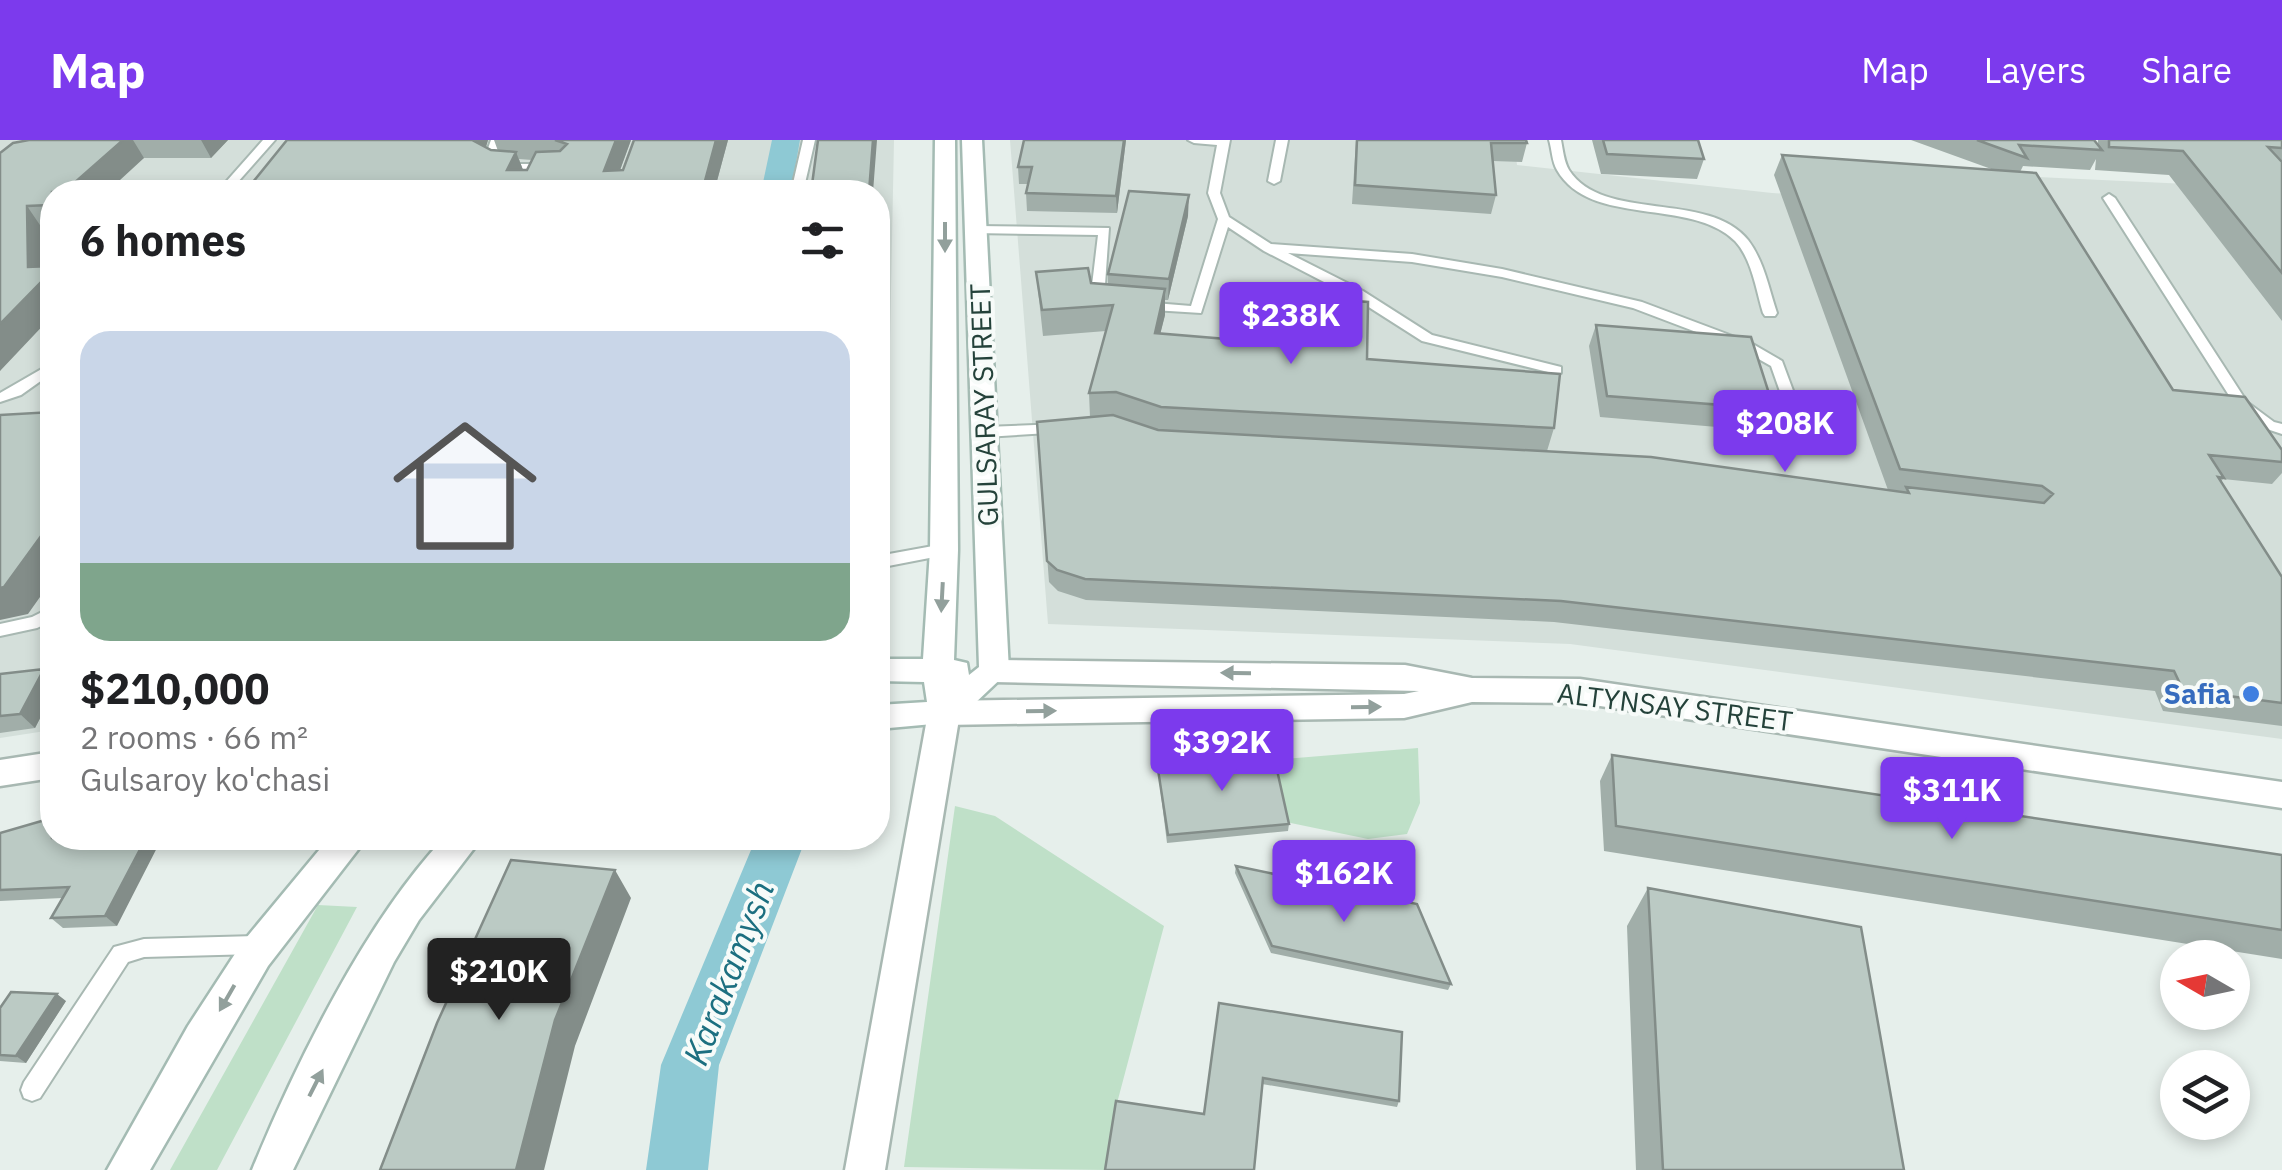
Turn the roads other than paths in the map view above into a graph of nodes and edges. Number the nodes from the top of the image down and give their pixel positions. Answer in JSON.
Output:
{"nodes":[{"id":1,"x":269,"y":140,"type":"edge"},
{"id":2,"x":497,"y":140,"type":"edge"},
{"id":3,"x":809,"y":140,"type":"edge"},
{"id":4,"x":945,"y":140,"type":"edge"},
{"id":5,"x":972,"y":140,"type":"edge"},
{"id":6,"x":1194,"y":140,"type":"edge"},
{"id":7,"x":1282,"y":140,"type":"edge"},
{"id":8,"x":1556,"y":140,"type":"edge"},
{"id":9,"x":1223,"y":141,"type":"edge"},
{"id":10,"x":539,"y":166,"type":"junction"},
{"id":11,"x":566,"y":168,"type":"edge"},
{"id":12,"x":532,"y":179,"type":"edge"},
{"id":13,"x":234,"y":180,"type":"edge"},
{"id":14,"x":801,"y":180,"type":"edge"},
{"id":15,"x":1274,"y":181,"type":"dead end"},
{"id":16,"x":2110,"y":198,"type":"dead end"},
{"id":17,"x":1224,"y":219,"type":"junction"},
{"id":18,"x":977,"y":230,"type":"junction"},
{"id":19,"x":1268,"y":248,"type":"junction"},
{"id":20,"x":1770,"y":313,"type":"dead end"},
{"id":21,"x":1556,"y":370,"type":"edge"},
{"id":22,"x":40,"y":375,"type":"edge"},
{"id":23,"x":0,"y":398,"type":"edge"},
{"id":24,"x":1078,"y":428,"type":"edge"},
{"id":25,"x":2282,"y":429,"type":"edge"},
{"id":26,"x":1801,"y":430,"type":"dead end"},
{"id":27,"x":986,"y":432,"type":"junction"},
{"id":28,"x":944,"y":550,"type":"junction"},
{"id":29,"x":890,"y":560,"type":"edge"},
{"id":30,"x":40,"y":620,"type":"edge"},
{"id":31,"x":0,"y":630,"type":"edge"},
{"id":32,"x":890,"y":670,"type":"edge"},
{"id":33,"x":938,"y":670,"type":"junction"},
{"id":34,"x":994,"y":671,"type":"junction"},
{"id":35,"x":1472,"y":690,"type":"junction"},
{"id":36,"x":944,"y":713,"type":"junction"},
{"id":37,"x":890,"y":716,"type":"edge"},
{"id":38,"x":40,"y":767,"type":"edge"},
{"id":39,"x":0,"y":774,"type":"edge"},
{"id":40,"x":2282,"y":795,"type":"edge"},
{"id":41,"x":338,"y":850,"type":"edge"},
{"id":42,"x":455,"y":850,"type":"edge"},
{"id":43,"x":260,"y":946,"type":"junction"},
{"id":44,"x":32,"y":1090,"type":"dead end"},
{"id":45,"x":127,"y":1170,"type":"edge"},
{"id":46,"x":272,"y":1170,"type":"edge"},
{"id":47,"x":866,"y":1170,"type":"edge"}],
"edges":[{"from":1,"to":13,"type":"lane"},
{"from":2,"to":10,"type":"lane"},
{"from":3,"to":14,"type":"lane"},
{"from":4,"to":28,"type":"main road","name":"GULSARAY STREET","one_way":true},
{"from":5,"to":18,"type":"main road","name":"GULSARAY STREET"},
{"from":6,"to":9,"type":"lane"},
{"from":7,"to":15,"type":"lane"},
{"from":8,"to":20,"type":"lane"},
{"from":9,"to":17,"type":"lane"},
{"from":10,"to":11,"type":"lane"},
{"from":10,"to":12,"type":"lane"},
{"from":16,"to":25,"type":"lane"},
{"from":17,"to":18,"type":"lane"},
{"from":17,"to":19,"type":"lane"},
{"from":18,"to":27,"type":"main road","name":"GULSARAY STREET"},
{"from":19,"to":21,"type":"lane"},
{"from":19,"to":26,"type":"lane"},
{"from":22,"to":23,"type":"lane"},
{"from":24,"to":27,"type":"lane"},
{"from":27,"to":34,"type":"main road","name":"GULSARAY STREET"},
{"from":28,"to":29,"type":"lane"},
{"from":28,"to":33,"type":"main road","name":"GULSARAY STREET","one_way":true},
{"from":30,"to":31,"type":"lane"},
{"from":32,"to":33,"type":"main road"},
{"from":33,"to":34,"type":"main road"},
{"from":33,"to":36,"type":"main road","name":"GULSARAY STREET"},
{"from":35,"to":34,"type":"main road","one_way":true},
{"from":34,"to":36,"type":"main road"},
{"from":36,"to":35,"type":"main road","name":"ALTYNSAY STREET","one_way":true},
{"from":35,"to":40,"type":"main road","name":"ALTYNSAY STREET"},
{"from":36,"to":37,"type":"main road","name":"ALTYNSAY STREET"},
{"from":36,"to":47,"type":"main road","name":"GULSARAY STREET"},
{"from":38,"to":39,"type":"main road"},
{"from":41,"to":43,"type":"main road"},
{"from":46,"to":42,"type":"main road","one_way":true},
{"from":43,"to":44,"type":"lane"},
{"from":43,"to":45,"type":"main road","one_way":true}]}
